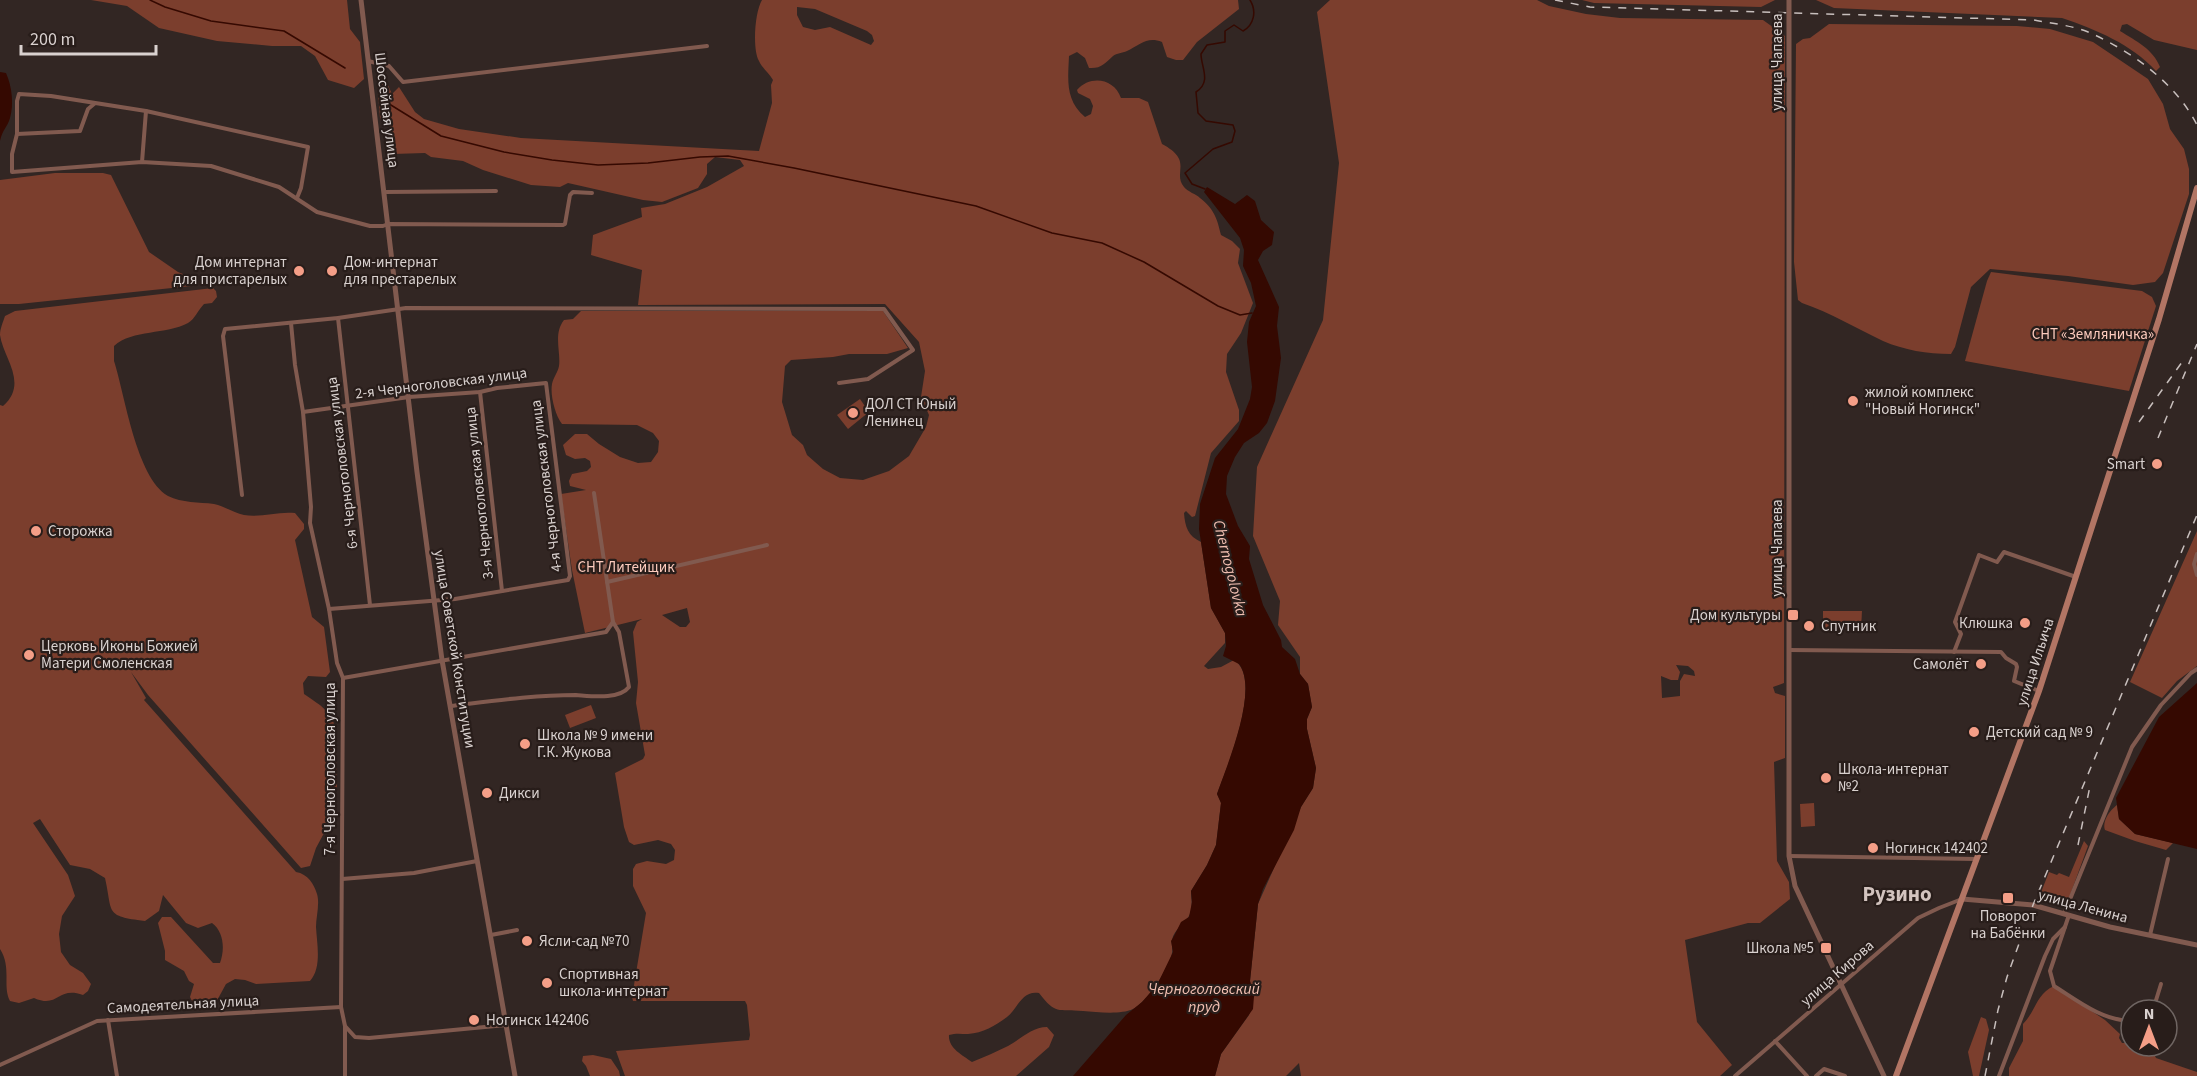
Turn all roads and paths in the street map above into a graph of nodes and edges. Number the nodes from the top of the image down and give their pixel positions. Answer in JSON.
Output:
{"nodes":[{"id":1,"x":361,"y":0,"type":"edge"},
{"id":2,"x":1789,"y":0,"type":"edge"},
{"id":3,"x":707,"y":46,"type":"dead end"},
{"id":4,"x":368,"y":61,"type":"junction"},
{"id":5,"x":94,"y":104,"type":"junction"},
{"id":6,"x":146,"y":111,"type":"junction"},
{"id":7,"x":17,"y":134,"type":"junction"},
{"id":8,"x":142,"y":162,"type":"junction"},
{"id":9,"x":2197,"y":188,"type":"edge"},
{"id":10,"x":496,"y":191,"type":"dead end"},
{"id":11,"x":385,"y":192,"type":"junction"},
{"id":12,"x":592,"y":193,"type":"dead end"},
{"id":13,"x":297,"y":198,"type":"junction"},
{"id":14,"x":388,"y":224,"type":"junction"},
{"id":15,"x":554,"y":300,"type":"dead end"},
{"id":16,"x":552,"y":307,"type":"junction"},
{"id":17,"x":397,"y":309,"type":"junction"},
{"id":18,"x":338,"y":318,"type":"junction"},
{"id":19,"x":291,"y":323,"type":"junction"},
{"id":20,"x":546,"y":383,"type":"joint"},
{"id":21,"x":839,"y":383,"type":"dead end"},
{"id":22,"x":480,"y":392,"type":"junction"},
{"id":23,"x":409,"y":397,"type":"junction"},
{"id":24,"x":347,"y":407,"type":"junction"},
{"id":25,"x":303,"y":412,"type":"junction"},
{"id":26,"x":594,"y":493,"type":"dead end"},
{"id":27,"x":242,"y":495,"type":"dead end"},
{"id":28,"x":767,"y":545,"type":"dead end"},
{"id":29,"x":2197,"y":554,"type":"edge"},
{"id":30,"x":2197,"y":575,"type":"edge"},
{"id":31,"x":2076,"y":577,"type":"junction"},
{"id":32,"x":608,"y":582,"type":"junction"},
{"id":33,"x":502,"y":591,"type":"junction"},
{"id":34,"x":434,"y":601,"type":"junction"},
{"id":35,"x":370,"y":605,"type":"junction"},
{"id":36,"x":329,"y":609,"type":"junction"},
{"id":37,"x":613,"y":622,"type":"junction"},
{"id":38,"x":1789,"y":650,"type":"junction"},
{"id":39,"x":1954,"y":652,"type":"junction"},
{"id":40,"x":442,"y":660,"type":"junction"},
{"id":41,"x":2197,"y":669,"type":"edge"},
{"id":42,"x":343,"y":678,"type":"junction"},
{"id":43,"x":2039,"y":691,"type":"junction"},
{"id":44,"x":450,"y":706,"type":"junction"},
{"id":45,"x":1789,"y":856,"type":"junction"},
{"id":46,"x":1977,"y":859,"type":"junction"},
{"id":47,"x":2168,"y":859,"type":"dead end"},
{"id":48,"x":477,"y":861,"type":"junction"},
{"id":49,"x":342,"y":879,"type":"junction"},
{"id":50,"x":1962,"y":899,"type":"junction"},
{"id":51,"x":2067,"y":914,"type":"junction"},
{"id":52,"x":2065,"y":927,"type":"junction"},
{"id":53,"x":517,"y":930,"type":"dead end"},
{"id":54,"x":490,"y":935,"type":"junction"},
{"id":55,"x":2150,"y":936,"type":"junction"},
{"id":56,"x":2197,"y":945,"type":"edge"},
{"id":57,"x":2161,"y":984,"type":"dead end"},
{"id":58,"x":1841,"y":986,"type":"junction"},
{"id":59,"x":2157,"y":998,"type":"edge"},
{"id":60,"x":341,"y":1007,"type":"junction"},
{"id":61,"x":2119,"y":1019,"type":"edge"},
{"id":62,"x":108,"y":1020,"type":"junction"},
{"id":63,"x":506,"y":1025,"type":"junction"},
{"id":64,"x":345,"y":1026,"type":"junction"},
{"id":65,"x":1775,"y":1041,"type":"junction"},
{"id":66,"x":0,"y":1065,"type":"edge"},
{"id":67,"x":117,"y":1076,"type":"edge"},
{"id":68,"x":345,"y":1076,"type":"edge"},
{"id":69,"x":515,"y":1076,"type":"edge"},
{"id":70,"x":1735,"y":1076,"type":"edge"},
{"id":71,"x":1807,"y":1076,"type":"edge"},
{"id":72,"x":1816,"y":1076,"type":"edge"},
{"id":73,"x":1845,"y":1076,"type":"edge"},
{"id":74,"x":1884,"y":1076,"type":"edge"},
{"id":75,"x":1896,"y":1076,"type":"edge"},
{"id":76,"x":1999,"y":1076,"type":"edge"}],
"edges":[{"from":1,"to":4,"type":"street","name":"Шоссейная улица"},
{"from":2,"to":38,"type":"street","name":"улица Чапаева"},
{"from":3,"to":4,"type":"street"},
{"from":4,"to":11,"type":"street","name":"Шоссейная улица"},
{"from":5,"to":6,"type":"street"},
{"from":5,"to":7,"type":"street"},
{"from":5,"to":7,"type":"street"},
{"from":6,"to":8,"type":"street"},
{"from":6,"to":13,"type":"street"},
{"from":7,"to":8,"type":"street"},
{"from":8,"to":13,"type":"street"},
{"from":9,"to":31,"type":"main road","name":"улица Ильича"},
{"from":10,"to":11,"type":"street"},
{"from":11,"to":14,"type":"street","name":"Шоссейная улица"},
{"from":12,"to":14,"type":"street"},
{"from":13,"to":14,"type":"street"},
{"from":14,"to":17,"type":"street","name":"улица Советской Конституции"},
{"from":15,"to":16,"type":"street"},
{"from":16,"to":17,"type":"street"},
{"from":16,"to":21,"type":"street"},
{"from":17,"to":18,"type":"street"},
{"from":17,"to":23,"type":"street","name":"улица Советской Конституции"},
{"from":18,"to":19,"type":"street"},
{"from":18,"to":24,"type":"street","name":"6-я Черноголовская улица"},
{"from":19,"to":25,"type":"street","name":"7-я Черноголовская улица"},
{"from":19,"to":27,"type":"street"},
{"from":20,"to":22,"type":"street","name":"2-я Черноголовская улица"},
{"from":20,"to":33,"type":"street","name":"4-я Черноголовская улица"},
{"from":22,"to":23,"type":"street","name":"2-я Черноголовская улица"},
{"from":22,"to":33,"type":"street","name":"3-я Черноголовская улица"},
{"from":23,"to":24,"type":"street","name":"2-я Черноголовская улица"},
{"from":23,"to":34,"type":"street","name":"улица Советской Конституции"},
{"from":24,"to":25,"type":"street","name":"2-я Черноголовская улица"},
{"from":24,"to":35,"type":"street","name":"6-я Черноголовская улица"},
{"from":25,"to":36,"type":"street","name":"7-я Черноголовская улица"},
{"from":26,"to":32,"type":"street"},
{"from":28,"to":32,"type":"street"},
{"from":29,"to":30,"type":"street"},
{"from":31,"to":39,"type":"street"},
{"from":31,"to":43,"type":"main road","name":"улица Ильича"},
{"from":32,"to":37,"type":"street"},
{"from":33,"to":34,"type":"street"},
{"from":34,"to":35,"type":"street"},
{"from":34,"to":40,"type":"street","name":"улица Советской Конституции"},
{"from":35,"to":36,"type":"street"},
{"from":36,"to":42,"type":"street","name":"7-я Черноголовская улица"},
{"from":37,"to":40,"type":"street"},
{"from":37,"to":44,"type":"street"},
{"from":38,"to":39,"type":"street"},
{"from":38,"to":45,"type":"street","name":"улица Чапаева"},
{"from":39,"to":43,"type":"street"},
{"from":40,"to":42,"type":"street"},
{"from":40,"to":44,"type":"street","name":"улица Советской Конституции"},
{"from":41,"to":51,"type":"street"},
{"from":42,"to":49,"type":"street","name":"7-я Черноголовская улица"},
{"from":43,"to":46,"type":"main road","name":"улица Ильича"},
{"from":44,"to":48,"type":"street","name":"улица Советской Конституции"},
{"from":45,"to":46,"type":"street"},
{"from":45,"to":58,"type":"street","name":"улица Чапаева"},
{"from":46,"to":50,"type":"main road","name":"улица Ильича"},
{"from":47,"to":55,"type":"street"},
{"from":48,"to":49,"type":"street"},
{"from":48,"to":54,"type":"street","name":"улица Советской Конституции"},
{"from":49,"to":60,"type":"street","name":"7-я Черноголовская улица"},
{"from":50,"to":51,"type":"street","name":"улица Ленина"},
{"from":50,"to":58,"type":"street","name":"улица Кирова"},
{"from":50,"to":75,"type":"main road","name":"улица Ильича"},
{"from":51,"to":52,"type":"street"},
{"from":51,"to":55,"type":"street","name":"улица Ленина"},
{"from":52,"to":61,"type":"street"},
{"from":52,"to":76,"type":"street"},
{"from":53,"to":54,"type":"street"},
{"from":54,"to":63,"type":"street","name":"улица Советской Конституции"},
{"from":55,"to":56,"type":"street","name":"улица Ленина"},
{"from":57,"to":59,"type":"street"},
{"from":58,"to":65,"type":"street","name":"улица Кирова"},
{"from":58,"to":74,"type":"street","name":"улица Чапаева"},
{"from":60,"to":62,"type":"street","name":"Самодеятельная улица"},
{"from":60,"to":64,"type":"street","name":"7-я Черноголовская улица"},
{"from":62,"to":66,"type":"street","name":"Самодеятельная улица"},
{"from":62,"to":67,"type":"street"},
{"from":63,"to":64,"type":"street"},
{"from":63,"to":69,"type":"street","name":"улица Советской Конституции"},
{"from":64,"to":68,"type":"street","name":"7-я Черноголовская улица"},
{"from":65,"to":70,"type":"street","name":"улица Кирова"},
{"from":65,"to":71,"type":"street"},
{"from":72,"to":73,"type":"street"}]}
